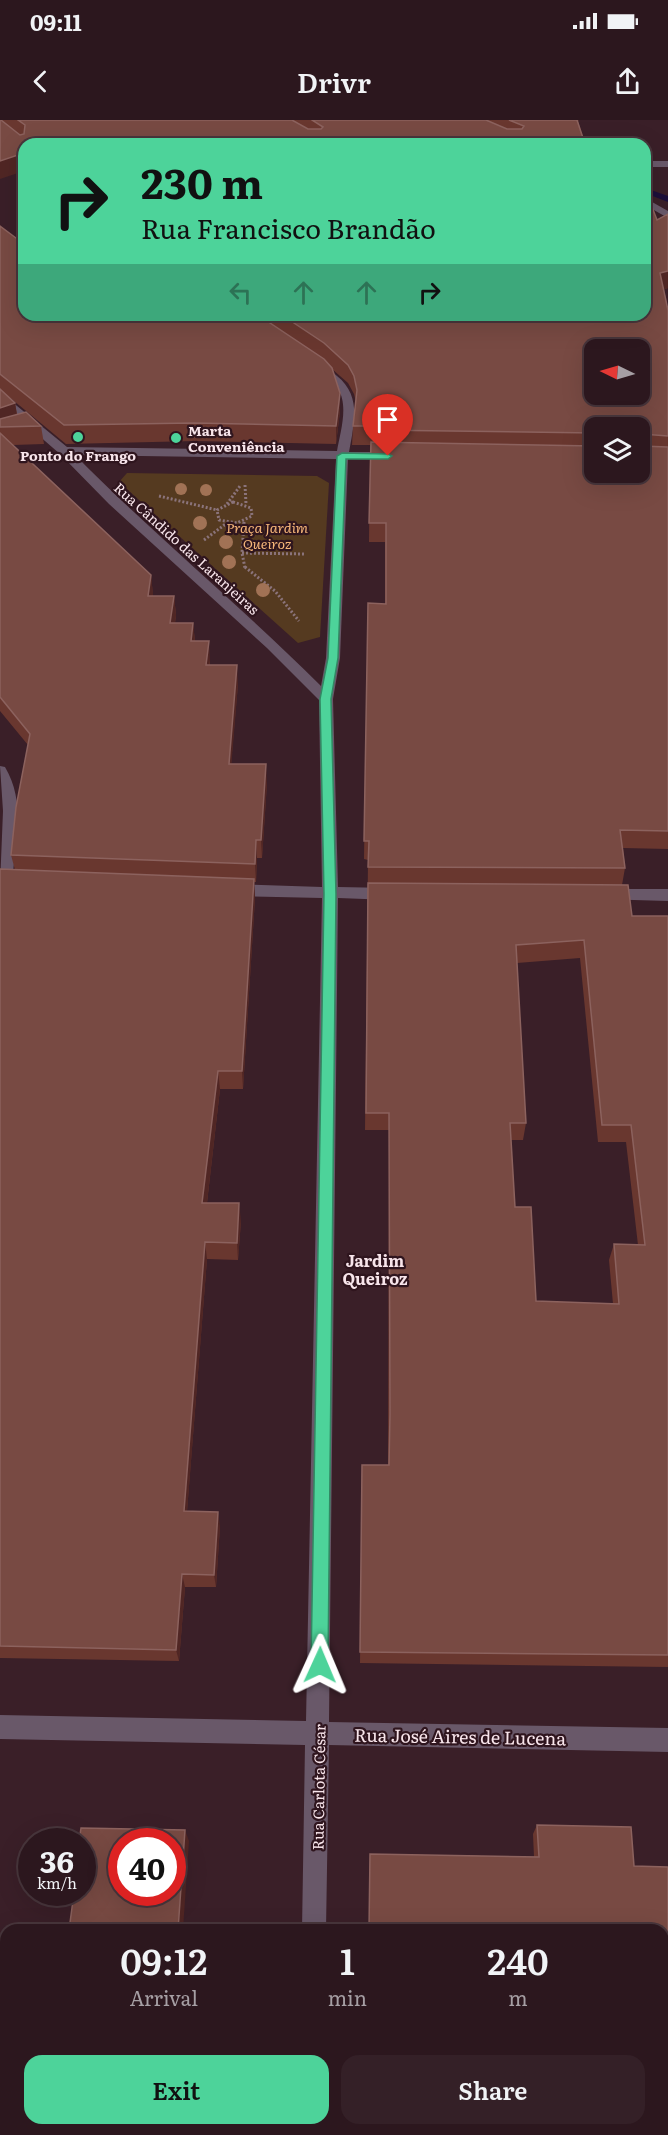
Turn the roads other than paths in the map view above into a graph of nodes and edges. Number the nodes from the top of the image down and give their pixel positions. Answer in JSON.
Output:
{"nodes":[{"id":1,"x":651,"y":164,"type":"edge"},
{"id":2,"x":668,"y":164,"type":"edge"},
{"id":3,"x":651,"y":204,"type":"edge"},
{"id":4,"x":668,"y":216,"type":"edge"},
{"id":5,"x":309,"y":360,"type":"edge"},
{"id":6,"x":0,"y":396,"type":"edge"},
{"id":7,"x":64,"y":451,"type":"junction"},
{"id":8,"x":342,"y":456,"type":"junction"},
{"id":9,"x":411,"y":456,"type":"edge"},
{"id":10,"x":326,"y":699,"type":"junction"},
{"id":11,"x":0,"y":771,"type":"edge"},
{"id":12,"x":7,"y":881,"type":"edge"},
{"id":13,"x":213,"y":889,"type":"edge"},
{"id":14,"x":330,"y":894,"type":"junction"},
{"id":15,"x":411,"y":894,"type":"edge"},
{"id":16,"x":586,"y":895,"type":"edge"},
{"id":17,"x":668,"y":895,"type":"edge"},
{"id":18,"x":0,"y":1727,"type":"edge"},
{"id":19,"x":319,"y":1733,"type":"junction"},
{"id":20,"x":668,"y":1740,"type":"edge"},
{"id":21,"x":314,"y":1924,"type":"edge"}],
"edges":[{"from":1,"to":2,"type":"street"},
{"from":3,"to":4,"type":"street"},
{"from":5,"to":8,"type":"street","name":"Rua Carlota César"},
{"from":6,"to":7,"type":"street","name":"Rua Cândido das Laranjeiras"},
{"from":7,"to":8,"type":"street"},
{"from":7,"to":10,"type":"street","name":"Rua Cândido das Laranjeiras"},
{"from":8,"to":9,"type":"street"},
{"from":8,"to":10,"type":"street","name":"Rua Carlota César"},
{"from":10,"to":14,"type":"street","name":"Rua Carlota César"},
{"from":11,"to":12,"type":"street"},
{"from":13,"to":14,"type":"street"},
{"from":14,"to":15,"type":"street"},
{"from":14,"to":19,"type":"street","name":"Rua Carlota César"},
{"from":16,"to":17,"type":"street"},
{"from":18,"to":19,"type":"street","name":"Rua José Aires de Lucena"},
{"from":19,"to":20,"type":"street","name":"Rua José Aires de Lucena"},
{"from":19,"to":21,"type":"street","name":"Rua Carlota César"}]}
